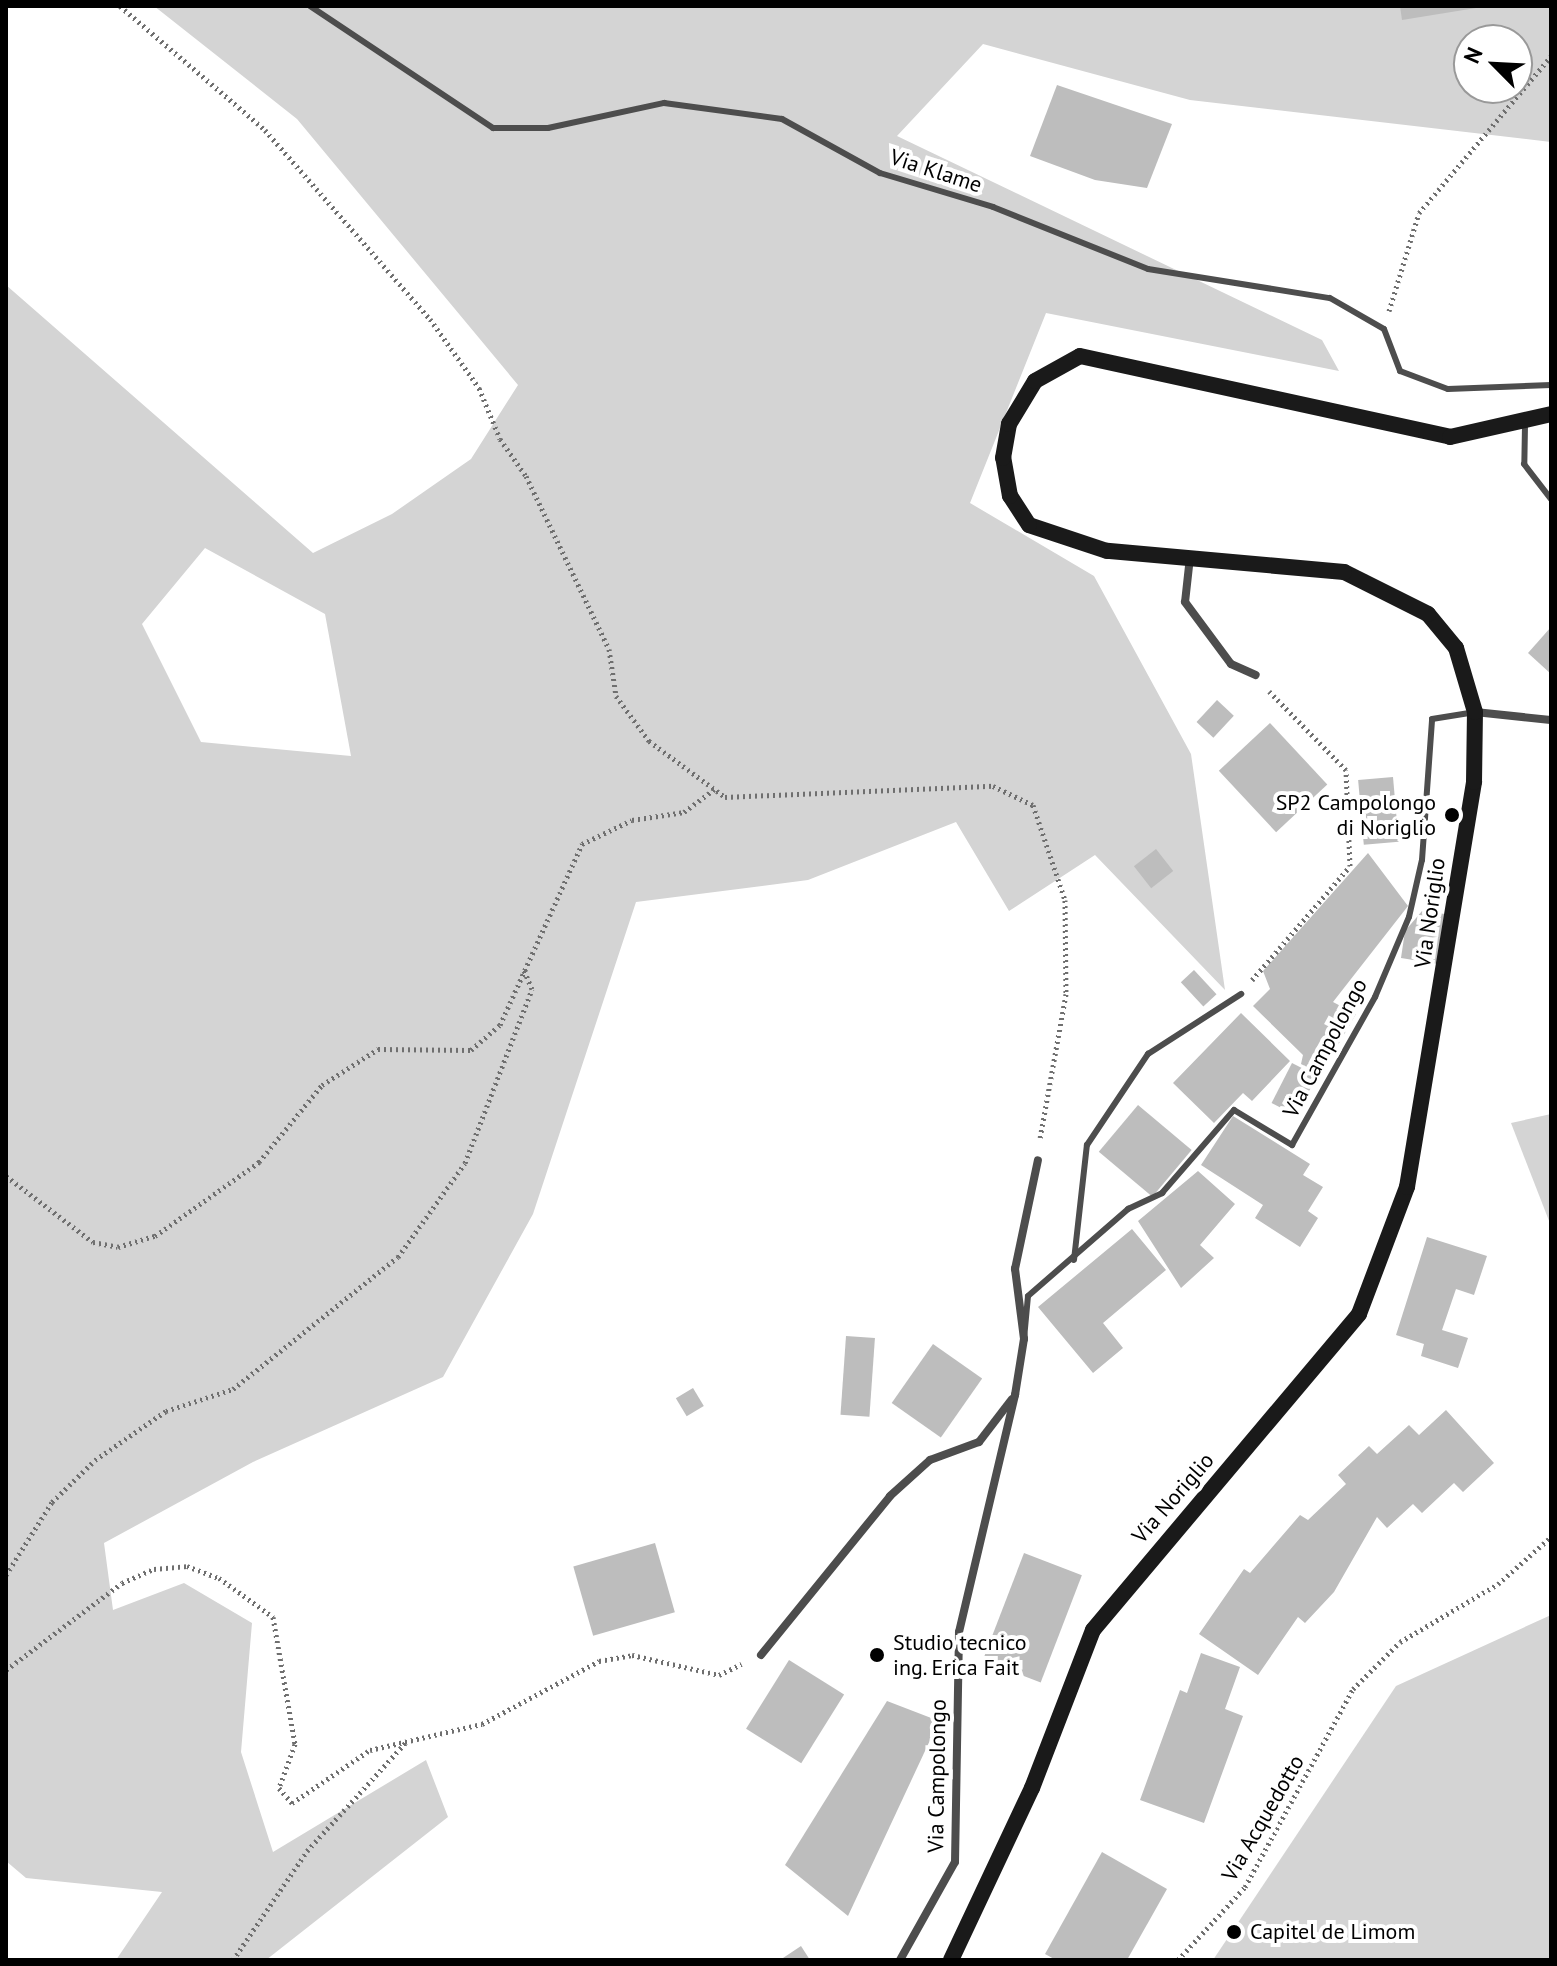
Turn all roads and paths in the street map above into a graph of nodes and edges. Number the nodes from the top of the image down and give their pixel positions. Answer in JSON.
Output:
{"nodes":[{"id":1,"x":120,"y":6,"type":"edge"},
{"id":2,"x":310,"y":6,"type":"edge"},
{"id":3,"x":1551,"y":56,"type":"edge"},
{"id":4,"x":1384,"y":329,"type":"junction"},
{"id":5,"x":1551,"y":385,"type":"edge"},
{"id":6,"x":1551,"y":414,"type":"edge"},
{"id":7,"x":1525,"y":425,"type":"junction"},
{"id":8,"x":1551,"y":499,"type":"edge"},
{"id":9,"x":1190,"y":557,"type":"junction"},
{"id":10,"x":1256,"y":675,"type":"joint"},
{"id":11,"x":1475,"y":712,"type":"junction"},
{"id":12,"x":1551,"y":720,"type":"edge"},
{"id":13,"x":714,"y":789,"type":"junction"},
{"id":14,"x":523,"y":969,"type":"junction"},
{"id":15,"x":1241,"y":994,"type":"joint"},
{"id":16,"x":1038,"y":1160,"type":"joint"},
{"id":17,"x":6,"y":1176,"type":"edge"},
{"id":18,"x":1074,"y":1261,"type":"junction"},
{"id":19,"x":1024,"y":1339,"type":"junction"},
{"id":20,"x":1015,"y":1395,"type":"junction"},
{"id":21,"x":1551,"y":1537,"type":"edge"},
{"id":22,"x":6,"y":1575,"type":"edge"},
{"id":23,"x":761,"y":1655,"type":"joint"},
{"id":24,"x":6,"y":1670,"type":"edge"},
{"id":25,"x":408,"y":1741,"type":"junction"},
{"id":26,"x":233,"y":1960,"type":"edge"},
{"id":27,"x":900,"y":1960,"type":"edge"},
{"id":28,"x":951,"y":1960,"type":"edge"},
{"id":29,"x":1178,"y":1960,"type":"edge"}],
"edges":[{"from":1,"to":13,"type":"path"},
{"from":2,"to":4,"type":"lane","name":"Via Klame"},
{"from":3,"to":4,"type":"path"},
{"from":4,"to":5,"type":"lane"},
{"from":6,"to":7,"type":"main road","name":"Via Noriglio"},
{"from":7,"to":8,"type":"lane"},
{"from":7,"to":9,"type":"main road","name":"Via Noriglio"},
{"from":9,"to":10,"type":"street"},
{"from":9,"to":11,"type":"main road","name":"Via Noriglio"},
{"from":10,"to":15,"type":"path"},
{"from":11,"to":12,"type":"street"},
{"from":11,"to":18,"type":"lane","name":"Via Campolongo"},
{"from":11,"to":28,"type":"main road","name":"Via Noriglio"},
{"from":13,"to":14,"type":"path"},
{"from":13,"to":16,"type":"path"},
{"from":14,"to":17,"type":"path"},
{"from":14,"to":22,"type":"path"},
{"from":15,"to":18,"type":"lane"},
{"from":16,"to":19,"type":"street","name":"Via Campolongo"},
{"from":18,"to":19,"type":"lane","name":"Via Campolongo"},
{"from":19,"to":20,"type":"street","name":"Via Campolongo"},
{"from":20,"to":23,"type":"street","name":"Via Campolongo"},
{"from":20,"to":27,"type":"street","name":"Via Campolongo"},
{"from":21,"to":29,"type":"path","name":"Via Acquedotto"},
{"from":23,"to":25,"type":"path"},
{"from":24,"to":25,"type":"path"},
{"from":25,"to":26,"type":"path"}]}
